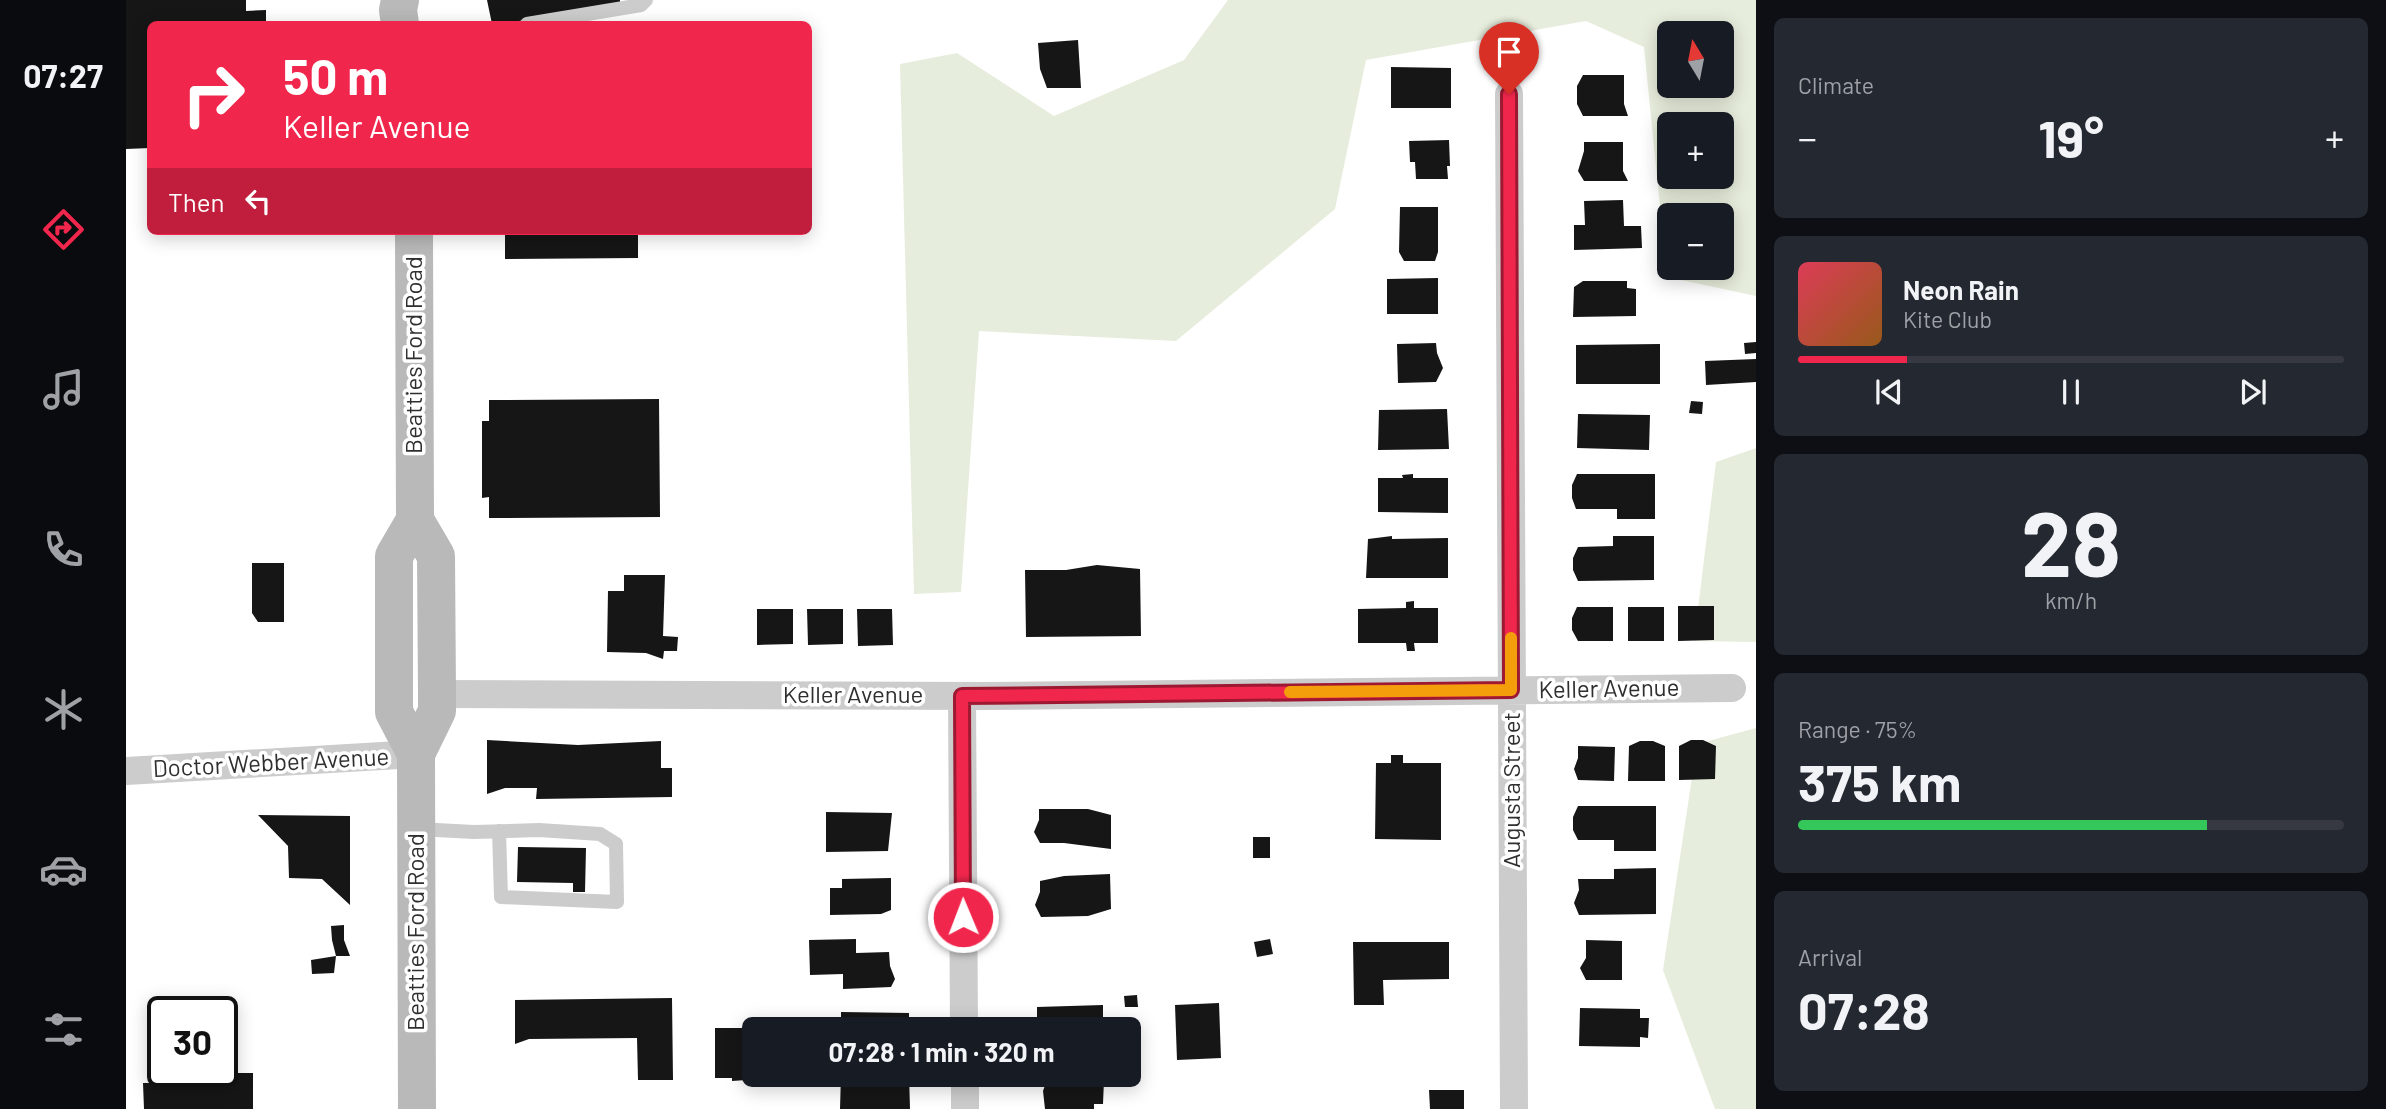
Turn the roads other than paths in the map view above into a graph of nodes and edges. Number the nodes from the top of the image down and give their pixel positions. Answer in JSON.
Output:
{"nodes":[{"id":1,"x":646,"y":0,"type":"edge"},
{"id":2,"x":545,"y":21,"type":"edge"},
{"id":3,"x":1509,"y":94,"type":"dead end"},
{"id":4,"x":414,"y":235,"type":"edge"},
{"id":5,"x":415,"y":520,"type":"junction"},
{"id":6,"x":1732,"y":688,"type":"dead end"},
{"id":7,"x":1511,"y":690,"type":"junction"},
{"id":8,"x":437,"y":694,"type":"junction"},
{"id":9,"x":962,"y":696,"type":"junction"},
{"id":10,"x":416,"y":754,"type":"junction"},
{"id":11,"x":126,"y":771,"type":"edge"},
{"id":12,"x":416,"y":829,"type":"junction"},
{"id":13,"x":499,"y":831,"type":"junction"},
{"id":14,"x":964,"y":1017,"type":"edge"},
{"id":15,"x":965,"y":1087,"type":"edge"},
{"id":16,"x":417,"y":1109,"type":"edge"},
{"id":17,"x":965,"y":1109,"type":"edge"},
{"id":18,"x":1514,"y":1109,"type":"edge"}],
"edges":[{"from":1,"to":2,"type":"lane"},
{"from":3,"to":7,"type":"street","name":"Augusta Street"},
{"from":4,"to":5,"type":"main road","name":"Beatties Ford Road"},
{"from":5,"to":8,"type":"main road","name":"Beatties Ford Road"},
{"from":5,"to":10,"type":"main road","name":"Beatties Ford Road"},
{"from":6,"to":7,"type":"street","name":"Keller Avenue"},
{"from":7,"to":9,"type":"street","name":"Keller Avenue"},
{"from":7,"to":18,"type":"street","name":"Augusta Street"},
{"from":8,"to":9,"type":"street","name":"Keller Avenue"},
{"from":8,"to":10,"type":"main road","name":"Beatties Ford Road"},
{"from":9,"to":14,"type":"street"},
{"from":10,"to":11,"type":"street","name":"Doctor Webber Avenue"},
{"from":10,"to":12,"type":"main road","name":"Beatties Ford Road"},
{"from":12,"to":13,"type":"lane"},
{"from":12,"to":16,"type":"main road","name":"Beatties Ford Road"},
{"from":13,"to":13,"type":"lane"},
{"from":15,"to":17,"type":"street"}]}
